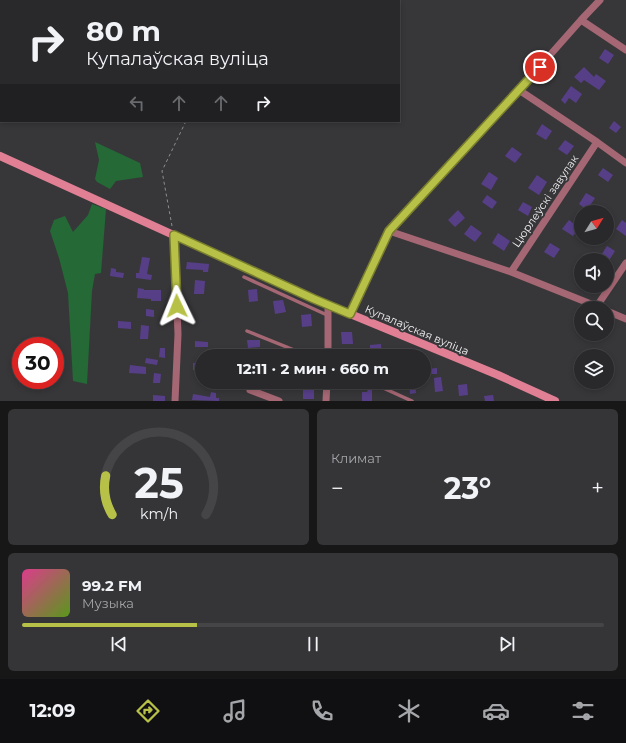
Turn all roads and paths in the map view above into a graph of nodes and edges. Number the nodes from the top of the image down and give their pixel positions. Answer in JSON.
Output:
{"nodes":[{"id":1,"x":600,"y":0,"type":"edge"},
{"id":2,"x":582,"y":20,"type":"junction"},
{"id":3,"x":626,"y":50,"type":"edge"},
{"id":4,"x":519,"y":90,"type":"junction"},
{"id":5,"x":186,"y":122,"type":"edge"},
{"id":6,"x":597,"y":142,"type":"junction"},
{"id":7,"x":0,"y":156,"type":"edge"},
{"id":8,"x":626,"y":163,"type":"edge"},
{"id":9,"x":389,"y":231,"type":"junction"},
{"id":10,"x":174,"y":235,"type":"junction"},
{"id":11,"x":626,"y":263,"type":"edge"},
{"id":12,"x":511,"y":272,"type":"junction"},
{"id":13,"x":244,"y":278,"type":"dead end"},
{"id":14,"x":584,"y":301,"type":"edge"},
{"id":15,"x":603,"y":301,"type":"edge"},
{"id":16,"x":328,"y":305,"type":"junction"},
{"id":17,"x":350,"y":314,"type":"junction"},
{"id":18,"x":614,"y":314,"type":"edge"},
{"id":19,"x":328,"y":315,"type":"junction"},
{"id":20,"x":626,"y":319,"type":"edge"},
{"id":21,"x":247,"y":331,"type":"dead end"},
{"id":22,"x":292,"y":349,"type":"edge"},
{"id":23,"x":328,"y":349,"type":"edge"},
{"id":24,"x":327,"y":389,"type":"edge"},
{"id":25,"x":385,"y":389,"type":"edge"},
{"id":26,"x":250,"y":390,"type":"dead end"},
{"id":27,"x":175,"y":401,"type":"edge"},
{"id":28,"x":279,"y":401,"type":"edge"},
{"id":29,"x":326,"y":401,"type":"edge"},
{"id":30,"x":412,"y":401,"type":"edge"},
{"id":31,"x":555,"y":401,"type":"edge"}],
"edges":[{"from":1,"to":2,"type":"street"},
{"from":2,"to":3,"type":"street"},
{"from":2,"to":4,"type":"street"},
{"from":4,"to":6,"type":"street"},
{"from":4,"to":9,"type":"street"},
{"from":5,"to":10,"type":"path"},
{"from":6,"to":8,"type":"street"},
{"from":6,"to":12,"type":"street","name":"Цюрлеўскі завулак"},
{"from":7,"to":10,"type":"street","name":"Купалаўская вуліца"},
{"from":9,"to":12,"type":"street"},
{"from":9,"to":17,"type":"street"},
{"from":10,"to":16,"type":"street","name":"Купалаўская вуліца"},
{"from":10,"to":27,"type":"street"},
{"from":11,"to":15,"type":"street"},
{"from":12,"to":14,"type":"street"},
{"from":13,"to":19,"type":"lane"},
{"from":16,"to":17,"type":"street","name":"Купалаўская вуліца"},
{"from":16,"to":19,"type":"street"},
{"from":17,"to":31,"type":"street","name":"Купалаўская вуліца"},
{"from":18,"to":20,"type":"street"},
{"from":19,"to":23,"type":"street"},
{"from":21,"to":22,"type":"lane"},
{"from":24,"to":29,"type":"street"},
{"from":25,"to":30,"type":"lane"},
{"from":26,"to":28,"type":"street"}]}
